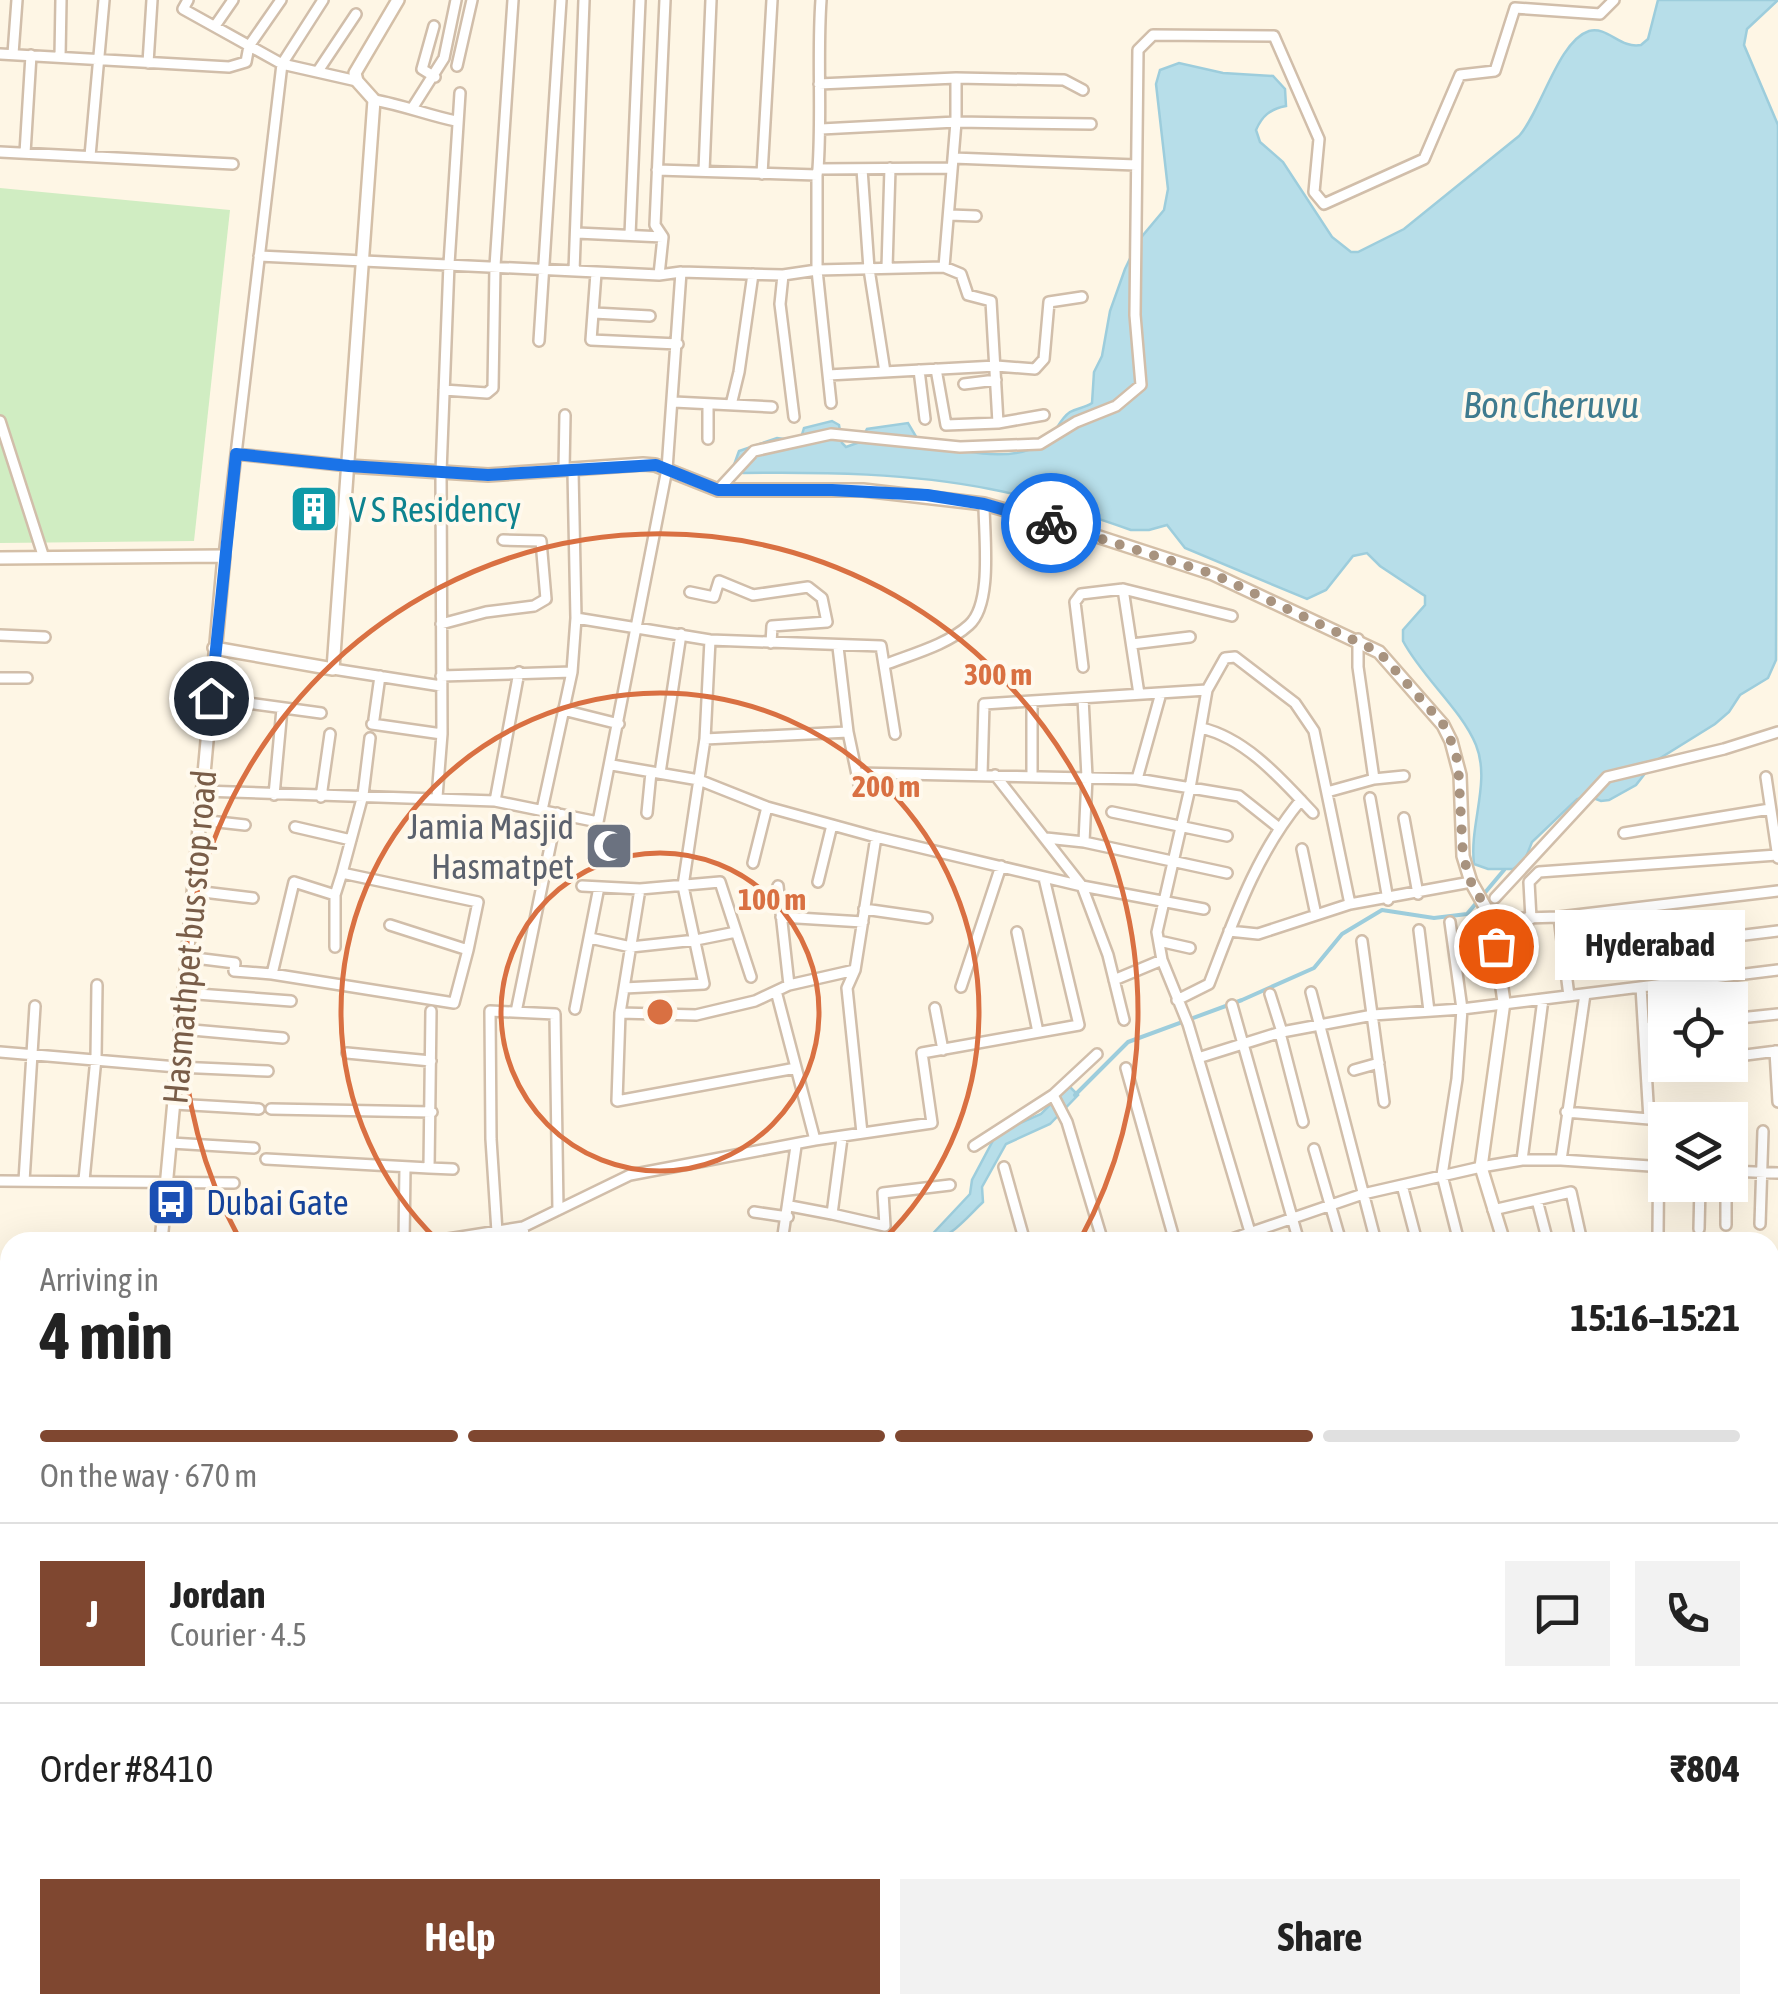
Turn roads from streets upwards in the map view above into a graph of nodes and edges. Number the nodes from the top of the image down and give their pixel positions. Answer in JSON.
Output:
{"nodes":[{"id":1,"x":17,"y":0,"type":"edge"},
{"id":2,"x":62,"y":0,"type":"edge"},
{"id":3,"x":104,"y":0,"type":"edge"},
{"id":4,"x":152,"y":0,"type":"edge"},
{"id":5,"x":188,"y":0,"type":"edge"},
{"id":6,"x":233,"y":0,"type":"edge"},
{"id":7,"x":282,"y":0,"type":"edge"},
{"id":8,"x":323,"y":0,"type":"edge"},
{"id":9,"x":398,"y":0,"type":"edge"},
{"id":10,"x":456,"y":0,"type":"edge"},
{"id":11,"x":472,"y":0,"type":"edge"},
{"id":12,"x":513,"y":0,"type":"edge"},
{"id":13,"x":561,"y":0,"type":"edge"},
{"id":14,"x":584,"y":0,"type":"edge"},
{"id":15,"x":640,"y":0,"type":"edge"},
{"id":16,"x":664,"y":0,"type":"edge"},
{"id":17,"x":711,"y":0,"type":"edge"},
{"id":18,"x":772,"y":0,"type":"edge"},
{"id":19,"x":820,"y":0,"type":"edge"},
{"id":20,"x":1614,"y":0,"type":"edge"},
{"id":21,"x":356,"y":14,"type":"dead end"},
{"id":22,"x":215,"y":26,"type":"junction"},
{"id":23,"x":434,"y":26,"type":"dead end"},
{"id":24,"x":249,"y":46,"type":"junction"},
{"id":25,"x":0,"y":54,"type":"edge"},
{"id":26,"x":14,"y":54,"type":"junction"},
{"id":27,"x":31,"y":55,"type":"junction"},
{"id":28,"x":60,"y":57,"type":"junction"},
{"id":29,"x":101,"y":60,"type":"junction"},
{"id":30,"x":148,"y":63,"type":"junction"},
{"id":31,"x":282,"y":64,"type":"junction"},
{"id":32,"x":457,"y":66,"type":"dead end"},
{"id":33,"x":318,"y":71,"type":"junction"},
{"id":34,"x":434,"y":76,"type":"junction"},
{"id":35,"x":956,"y":78,"type":"junction"},
{"id":36,"x":356,"y":82,"type":"junction"},
{"id":37,"x":819,"y":84,"type":"junction"},
{"id":38,"x":1083,"y":90,"type":"dead end"},
{"id":39,"x":460,"y":93,"type":"dead end"},
{"id":40,"x":374,"y":100,"type":"junction"},
{"id":41,"x":413,"y":107,"type":"junction"},
{"id":42,"x":456,"y":122,"type":"junction"},
{"id":43,"x":956,"y":122,"type":"junction"},
{"id":44,"x":1091,"y":124,"type":"dead end"},
{"id":45,"x":821,"y":129,"type":"junction"},
{"id":46,"x":0,"y":152,"type":"edge"},
{"id":47,"x":25,"y":153,"type":"junction"},
{"id":48,"x":90,"y":156,"type":"junction"},
{"id":49,"x":952,"y":163,"type":"junction"},
{"id":50,"x":233,"y":164,"type":"dead end"},
{"id":51,"x":1136,"y":166,"type":"junction"},
{"id":52,"x":862,"y":168,"type":"junction"},
{"id":53,"x":890,"y":168,"type":"junction"},
{"id":54,"x":657,"y":170,"type":"junction"},
{"id":55,"x":704,"y":171,"type":"junction"},
{"id":56,"x":818,"y":172,"type":"junction"},
{"id":57,"x":762,"y":174,"type":"junction"},
{"id":58,"x":950,"y":216,"type":"junction"},
{"id":59,"x":976,"y":216,"type":"dead end"},
{"id":60,"x":578,"y":233,"type":"junction"},
{"id":61,"x":630,"y":235,"type":"junction"},
{"id":62,"x":663,"y":236,"type":"junction"},
{"id":63,"x":259,"y":256,"type":"junction"},
{"id":64,"x":365,"y":262,"type":"junction"},
{"id":65,"x":449,"y":264,"type":"junction"},
{"id":66,"x":495,"y":266,"type":"junction"},
{"id":67,"x":869,"y":268,"type":"junction"},
{"id":68,"x":887,"y":268,"type":"junction"},
{"id":69,"x":944,"y":268,"type":"junction"},
{"id":70,"x":544,"y":270,"type":"junction"},
{"id":71,"x":817,"y":270,"type":"junction"},
{"id":72,"x":574,"y":271,"type":"junction"},
{"id":73,"x":681,"y":272,"type":"junction"},
{"id":74,"x":596,"y":273,"type":"junction"},
{"id":75,"x":753,"y":274,"type":"junction"},
{"id":76,"x":659,"y":275,"type":"junction"},
{"id":77,"x":783,"y":275,"type":"junction"},
{"id":78,"x":1082,"y":297,"type":"dead end"},
{"id":79,"x":594,"y":313,"type":"junction"},
{"id":80,"x":650,"y":316,"type":"dead end"},
{"id":81,"x":540,"y":341,"type":"dead end"},
{"id":82,"x":678,"y":344,"type":"junction"},
{"id":83,"x":996,"y":366,"type":"junction"},
{"id":84,"x":936,"y":369,"type":"junction"},
{"id":85,"x":918,"y":370,"type":"junction"},
{"id":86,"x":884,"y":372,"type":"junction"},
{"id":87,"x":828,"y":376,"type":"junction"},
{"id":88,"x":996,"y":380,"type":"junction"},
{"id":89,"x":964,"y":384,"type":"dead end"},
{"id":90,"x":444,"y":390,"type":"junction"},
{"id":91,"x":674,"y":402,"type":"junction"},
{"id":92,"x":830,"y":402,"type":"dead end"},
{"id":93,"x":708,"y":404,"type":"junction"},
{"id":94,"x":731,"y":405,"type":"junction"},
{"id":95,"x":772,"y":407,"type":"dead end"},
{"id":96,"x":565,"y":415,"type":"dead end"},
{"id":97,"x":1044,"y":415,"type":"dead end"},
{"id":98,"x":794,"y":417,"type":"dead end"},
{"id":99,"x":925,"y":418,"type":"dead end"},
{"id":100,"x":0,"y":420,"type":"edge"},
{"id":101,"x":998,"y":423,"type":"junction"},
{"id":102,"x":708,"y":439,"type":"dead end"},
{"id":103,"x":236,"y":454,"type":"junction"},
{"id":104,"x":349,"y":466,"type":"junction"},
{"id":105,"x":668,"y":469,"type":"junction"},
{"id":106,"x":568,"y":470,"type":"junction"},
{"id":107,"x":441,"y":472,"type":"junction"},
{"id":108,"x":718,"y":490,"type":"junction"},
{"id":109,"x":984,"y":504,"type":"junction"},
{"id":110,"x":503,"y":540,"type":"dead end"},
{"id":111,"x":224,"y":556,"type":"junction"},
{"id":112,"x":0,"y":558,"type":"edge"},
{"id":113,"x":44,"y":558,"type":"junction"},
{"id":114,"x":1124,"y":589,"type":"junction"},
{"id":115,"x":690,"y":592,"type":"dead end"},
{"id":116,"x":1232,"y":616,"type":"dead end"},
{"id":117,"x":576,"y":618,"type":"junction"},
{"id":118,"x":441,"y":624,"type":"junction"},
{"id":119,"x":638,"y":629,"type":"junction"},
{"id":120,"x":680,"y":634,"type":"junction"},
{"id":121,"x":0,"y":636,"type":"edge"},
{"id":122,"x":45,"y":637,"type":"dead end"},
{"id":123,"x":1190,"y":637,"type":"dead end"},
{"id":124,"x":1358,"y":639,"type":"junction"},
{"id":125,"x":710,"y":640,"type":"junction"},
{"id":126,"x":771,"y":643,"type":"junction"},
{"id":127,"x":1132,"y":644,"type":"junction"},
{"id":128,"x":838,"y":646,"type":"junction"},
{"id":129,"x":214,"y":648,"type":"junction"},
{"id":130,"x":884,"y":665,"type":"junction"},
{"id":131,"x":1083,"y":668,"type":"dead end"},
{"id":132,"x":333,"y":669,"type":"junction"},
{"id":133,"x":519,"y":672,"type":"junction"},
{"id":134,"x":572,"y":672,"type":"junction"},
{"id":135,"x":380,"y":676,"type":"junction"},
{"id":136,"x":0,"y":678,"type":"edge"},
{"id":137,"x":27,"y":678,"type":"dead end"},
{"id":138,"x":441,"y":681,"type":"junction"},
{"id":139,"x":1207,"y":690,"type":"junction"},
{"id":140,"x":1140,"y":694,"type":"junction"},
{"id":141,"x":1160,"y":694,"type":"junction"},
{"id":142,"x":211,"y":698,"type":"junction"},
{"id":143,"x":1084,"y":698,"type":"junction"},
{"id":144,"x":1032,"y":701,"type":"junction"},
{"id":145,"x":282,"y":709,"type":"junction"},
{"id":146,"x":564,"y":710,"type":"junction"},
{"id":147,"x":321,"y":713,"type":"dead end"},
{"id":148,"x":620,"y":724,"type":"junction"},
{"id":149,"x":1201,"y":728,"type":"junction"},
{"id":150,"x":848,"y":732,"type":"junction"},
{"id":151,"x":1778,"y":732,"type":"edge"},
{"id":152,"x":330,"y":734,"type":"dead end"},
{"id":153,"x":442,"y":734,"type":"junction"},
{"id":154,"x":895,"y":734,"type":"dead end"},
{"id":155,"x":370,"y":738,"type":"dead end"},
{"id":156,"x":705,"y":739,"type":"junction"},
{"id":157,"x":612,"y":765,"type":"junction"},
{"id":158,"x":656,"y":772,"type":"junction"},
{"id":159,"x":982,"y":775,"type":"junction"},
{"id":160,"x":995,"y":776,"type":"junction"},
{"id":161,"x":1032,"y":776,"type":"junction"},
{"id":162,"x":1404,"y":776,"type":"dead end"},
{"id":163,"x":1087,"y":777,"type":"junction"},
{"id":164,"x":1766,"y":777,"type":"dead end"},
{"id":165,"x":1137,"y":778,"type":"junction"},
{"id":166,"x":699,"y":780,"type":"junction"},
{"id":167,"x":1374,"y":780,"type":"junction"},
{"id":168,"x":1190,"y":788,"type":"junction"},
{"id":169,"x":202,"y":790,"type":"junction"},
{"id":170,"x":1326,"y":792,"type":"junction"},
{"id":171,"x":274,"y":795,"type":"junction"},
{"id":172,"x":363,"y":795,"type":"junction"},
{"id":173,"x":321,"y":797,"type":"junction"},
{"id":174,"x":437,"y":797,"type":"junction"},
{"id":175,"x":1370,"y":798,"type":"dead end"},
{"id":176,"x":1301,"y":800,"type":"junction"},
{"id":177,"x":495,"y":801,"type":"junction"},
{"id":178,"x":767,"y":807,"type":"junction"},
{"id":179,"x":1770,"y":808,"type":"junction"},
{"id":180,"x":542,"y":810,"type":"junction"},
{"id":181,"x":1112,"y":812,"type":"dead end"},
{"id":182,"x":557,"y":813,"type":"junction"},
{"id":183,"x":648,"y":813,"type":"dead end"},
{"id":184,"x":1314,"y":813,"type":"dead end"},
{"id":185,"x":1404,"y":818,"type":"dead end"},
{"id":186,"x":200,"y":820,"type":"junction"},
{"id":187,"x":832,"y":824,"type":"junction"},
{"id":188,"x":1182,"y":824,"type":"junction"},
{"id":189,"x":245,"y":825,"type":"dead end"},
{"id":190,"x":1278,"y":826,"type":"junction"},
{"id":191,"x":295,"y":827,"type":"dead end"},
{"id":192,"x":1624,"y":832,"type":"dead end"},
{"id":193,"x":1227,"y":836,"type":"dead end"},
{"id":194,"x":876,"y":837,"type":"junction"},
{"id":195,"x":1046,"y":838,"type":"junction"},
{"id":196,"x":351,"y":840,"type":"junction"},
{"id":197,"x":1084,"y":842,"type":"junction"},
{"id":198,"x":1302,"y":849,"type":"dead end"},
{"id":199,"x":1778,"y":858,"type":"edge"},
{"id":200,"x":1172,"y":863,"type":"junction"},
{"id":201,"x":753,"y":864,"type":"dead end"},
{"id":202,"x":1001,"y":866,"type":"junction"},
{"id":203,"x":342,"y":872,"type":"junction"},
{"id":204,"x":1226,"y":873,"type":"dead end"},
{"id":205,"x":1044,"y":878,"type":"junction"},
{"id":206,"x":818,"y":882,"type":"dead end"},
{"id":207,"x":582,"y":886,"type":"dead end"},
{"id":208,"x":684,"y":886,"type":"junction"},
{"id":209,"x":778,"y":886,"type":"dead end"},
{"id":210,"x":1082,"y":886,"type":"junction"},
{"id":211,"x":599,"y":887,"type":"junction"},
{"id":212,"x":1473,"y":887,"type":"junction"},
{"id":213,"x":640,"y":888,"type":"junction"},
{"id":214,"x":1778,"y":891,"type":"edge"},
{"id":215,"x":195,"y":892,"type":"junction"},
{"id":216,"x":335,"y":894,"type":"junction"},
{"id":217,"x":1418,"y":894,"type":"junction"},
{"id":218,"x":253,"y":898,"type":"dead end"},
{"id":219,"x":1495,"y":898,"type":"dead end"},
{"id":220,"x":1388,"y":900,"type":"junction"},
{"id":221,"x":1163,"y":902,"type":"junction"},
{"id":222,"x":1350,"y":904,"type":"junction"},
{"id":223,"x":864,"y":909,"type":"junction"},
{"id":224,"x":1204,"y":909,"type":"dead end"},
{"id":225,"x":1489,"y":914,"type":"junction"},
{"id":226,"x":1316,"y":916,"type":"junction"},
{"id":227,"x":781,"y":917,"type":"junction"},
{"id":228,"x":1559,"y":917,"type":"junction"},
{"id":229,"x":928,"y":918,"type":"dead end"},
{"id":230,"x":1531,"y":919,"type":"junction"},
{"id":231,"x":863,"y":922,"type":"junction"},
{"id":232,"x":1450,"y":922,"type":"dead end"},
{"id":233,"x":390,"y":926,"type":"dead end"},
{"id":234,"x":1419,"y":930,"type":"dead end"},
{"id":235,"x":1778,"y":930,"type":"edge"},
{"id":236,"x":1229,"y":931,"type":"junction"},
{"id":237,"x":736,"y":932,"type":"junction"},
{"id":238,"x":1017,"y":932,"type":"dead end"},
{"id":239,"x":590,"y":938,"type":"junction"},
{"id":240,"x":696,"y":940,"type":"junction"},
{"id":241,"x":1158,"y":941,"type":"junction"},
{"id":242,"x":1362,"y":941,"type":"dead end"},
{"id":243,"x":335,"y":947,"type":"dead end"},
{"id":244,"x":630,"y":947,"type":"junction"},
{"id":245,"x":1190,"y":948,"type":"dead end"},
{"id":246,"x":468,"y":950,"type":"junction"},
{"id":247,"x":187,"y":957,"type":"junction"},
{"id":248,"x":1564,"y":957,"type":"junction"},
{"id":249,"x":1162,"y":960,"type":"junction"},
{"id":250,"x":856,"y":970,"type":"junction"},
{"id":251,"x":1778,"y":970,"type":"edge"},
{"id":252,"x":272,"y":974,"type":"junction"},
{"id":253,"x":750,"y":977,"type":"dead end"},
{"id":254,"x":1114,"y":980,"type":"junction"},
{"id":255,"x":97,"y":984,"type":"dead end"},
{"id":256,"x":789,"y":985,"type":"junction"},
{"id":257,"x":1641,"y":987,"type":"junction"},
{"id":258,"x":624,"y":988,"type":"junction"},
{"id":259,"x":961,"y":988,"type":"dead end"},
{"id":260,"x":776,"y":991,"type":"junction"},
{"id":261,"x":1311,"y":992,"type":"dead end"},
{"id":262,"x":184,"y":993,"type":"junction"},
{"id":263,"x":1270,"y":994,"type":"dead end"},
{"id":264,"x":1585,"y":994,"type":"junction"},
{"id":265,"x":1569,"y":996,"type":"junction"},
{"id":266,"x":1543,"y":999,"type":"junction"},
{"id":267,"x":1177,"y":1000,"type":"junction"},
{"id":268,"x":290,"y":1001,"type":"dead end"},
{"id":269,"x":1504,"y":1002,"type":"junction"},
{"id":270,"x":1232,"y":1005,"type":"dead end"},
{"id":271,"x":35,"y":1006,"type":"dead end"},
{"id":272,"x":935,"y":1008,"type":"dead end"},
{"id":273,"x":575,"y":1009,"type":"dead end"},
{"id":274,"x":1462,"y":1009,"type":"junction"},
{"id":275,"x":431,"y":1011,"type":"dead end"},
{"id":276,"x":1428,"y":1011,"type":"junction"},
{"id":277,"x":516,"y":1012,"type":"junction"},
{"id":278,"x":620,"y":1013,"type":"junction"},
{"id":279,"x":1373,"y":1014,"type":"junction"},
{"id":280,"x":1778,"y":1014,"type":"edge"},
{"id":281,"x":1748,"y":1017,"type":"edge"},
{"id":282,"x":1124,"y":1020,"type":"dead end"},
{"id":283,"x":1318,"y":1024,"type":"junction"},
{"id":284,"x":1646,"y":1028,"type":"joint"},
{"id":285,"x":181,"y":1029,"type":"junction"},
{"id":286,"x":1038,"y":1032,"type":"junction"},
{"id":287,"x":1281,"y":1032,"type":"junction"},
{"id":288,"x":284,"y":1038,"type":"dead end"},
{"id":289,"x":1244,"y":1045,"type":"junction"},
{"id":290,"x":943,"y":1050,"type":"junction"},
{"id":291,"x":1776,"y":1051,"type":"edge"},
{"id":292,"x":0,"y":1052,"type":"edge"},
{"id":293,"x":347,"y":1052,"type":"dead end"},
{"id":294,"x":30,"y":1054,"type":"junction"},
{"id":295,"x":1098,"y":1054,"type":"dead end"},
{"id":296,"x":1748,"y":1055,"type":"edge"},
{"id":297,"x":96,"y":1058,"type":"junction"},
{"id":298,"x":1198,"y":1058,"type":"junction"},
{"id":299,"x":430,"y":1061,"type":"junction"},
{"id":300,"x":1379,"y":1063,"type":"junction"},
{"id":301,"x":176,"y":1067,"type":"junction"},
{"id":302,"x":796,"y":1068,"type":"junction"},
{"id":303,"x":1126,"y":1068,"type":"dead end"},
{"id":304,"x":1647,"y":1068,"type":"joint"},
{"id":305,"x":1354,"y":1070,"type":"dead end"},
{"id":306,"x":268,"y":1071,"type":"dead end"},
{"id":307,"x":1054,"y":1095,"type":"junction"},
{"id":308,"x":1384,"y":1102,"type":"dead end"},
{"id":309,"x":1648,"y":1102,"type":"edge"},
{"id":310,"x":1778,"y":1102,"type":"edge"},
{"id":311,"x":174,"y":1104,"type":"junction"},
{"id":312,"x":432,"y":1112,"type":"junction"},
{"id":313,"x":1566,"y":1112,"type":"junction"},
{"id":314,"x":1648,"y":1119,"type":"edge"},
{"id":315,"x":1304,"y":1122,"type":"dead end"},
{"id":316,"x":1763,"y":1131,"type":"dead end"},
{"id":317,"x":862,"y":1133,"type":"junction"},
{"id":318,"x":842,"y":1138,"type":"junction"},
{"id":319,"x":816,"y":1140,"type":"junction"},
{"id":320,"x":171,"y":1143,"type":"junction"},
{"id":321,"x":796,"y":1146,"type":"junction"},
{"id":322,"x":974,"y":1146,"type":"dead end"},
{"id":323,"x":254,"y":1148,"type":"dead end"},
{"id":324,"x":1314,"y":1149,"type":"dead end"},
{"id":325,"x":266,"y":1159,"type":"dead end"},
{"id":326,"x":1522,"y":1160,"type":"junction"},
{"id":327,"x":1561,"y":1160,"type":"junction"},
{"id":328,"x":1648,"y":1166,"type":"edge"},
{"id":329,"x":405,"y":1167,"type":"junction"},
{"id":330,"x":1004,"y":1167,"type":"dead end"},
{"id":331,"x":1481,"y":1167,"type":"junction"},
{"id":332,"x":428,"y":1168,"type":"junction"},
{"id":333,"x":452,"y":1169,"type":"dead end"},
{"id":334,"x":1748,"y":1172,"type":"edge"},
{"id":335,"x":1762,"y":1173,"type":"junction"},
{"id":336,"x":1778,"y":1174,"type":"edge"},
{"id":337,"x":1442,"y":1175,"type":"junction"},
{"id":338,"x":0,"y":1180,"type":"edge"},
{"id":339,"x":24,"y":1180,"type":"junction"},
{"id":340,"x":84,"y":1180,"type":"junction"},
{"id":341,"x":167,"y":1180,"type":"junction"},
{"id":342,"x":234,"y":1183,"type":"dead end"},
{"id":343,"x":950,"y":1184,"type":"dead end"},
{"id":344,"x":1402,"y":1185,"type":"junction"},
{"id":345,"x":1364,"y":1194,"type":"junction"},
{"id":346,"x":1537,"y":1200,"type":"junction"},
{"id":347,"x":1659,"y":1202,"type":"edge"},
{"id":348,"x":1700,"y":1202,"type":"edge"},
{"id":349,"x":1726,"y":1202,"type":"edge"},
{"id":350,"x":1330,"y":1206,"type":"junction"},
{"id":351,"x":558,"y":1210,"type":"junction"},
{"id":352,"x":1493,"y":1210,"type":"junction"},
{"id":353,"x":789,"y":1211,"type":"junction"},
{"id":354,"x":754,"y":1212,"type":"dead end"},
{"id":355,"x":832,"y":1214,"type":"junction"},
{"id":356,"x":1293,"y":1219,"type":"junction"},
{"id":357,"x":1760,"y":1224,"type":"dead end"},
{"id":358,"x":1726,"y":1225,"type":"dead end"},
{"id":359,"x":523,"y":1227,"type":"junction"},
{"id":360,"x":1700,"y":1229,"type":"dead end"},
{"id":361,"x":1251,"y":1231,"type":"joint"},
{"id":362,"x":162,"y":1232,"type":"edge"},
{"id":363,"x":404,"y":1232,"type":"edge"},
{"id":364,"x":497,"y":1232,"type":"joint"},
{"id":365,"x":524,"y":1232,"type":"edge"},
{"id":366,"x":784,"y":1232,"type":"edge"},
{"id":367,"x":1022,"y":1232,"type":"edge"},
{"id":368,"x":1100,"y":1232,"type":"edge"},
{"id":369,"x":1172,"y":1232,"type":"edge"},
{"id":370,"x":1296,"y":1232,"type":"edge"},
{"id":371,"x":1338,"y":1232,"type":"edge"},
{"id":372,"x":1374,"y":1232,"type":"edge"},
{"id":373,"x":1414,"y":1232,"type":"edge"},
{"id":374,"x":1456,"y":1232,"type":"edge"},
{"id":375,"x":1501,"y":1232,"type":"edge"},
{"id":376,"x":1545,"y":1232,"type":"edge"},
{"id":377,"x":1580,"y":1232,"type":"edge"},
{"id":378,"x":1658,"y":1232,"type":"edge"}],
"edges":[{"from":1,"to":26,"type":"street"},
{"from":2,"to":28,"type":"street"},
{"from":3,"to":29,"type":"street"},
{"from":4,"to":30,"type":"street"},
{"from":5,"to":22,"type":"street"},
{"from":6,"to":22,"type":"street"},
{"from":7,"to":24,"type":"street"},
{"from":8,"to":31,"type":"street"},
{"from":9,"to":36,"type":"street"},
{"from":10,"to":34,"type":"street"},
{"from":11,"to":32,"type":"street"},
{"from":12,"to":66,"type":"street"},
{"from":13,"to":70,"type":"street"},
{"from":14,"to":60,"type":"street"},
{"from":15,"to":61,"type":"street"},
{"from":16,"to":54,"type":"street"},
{"from":17,"to":55,"type":"street"},
{"from":18,"to":57,"type":"street"},
{"from":19,"to":37,"type":"street"},
{"from":20,"to":51,"type":"street"},
{"from":21,"to":33,"type":"street"},
{"from":22,"to":24,"type":"street"},
{"from":23,"to":34,"type":"street"},
{"from":24,"to":30,"type":"street"},
{"from":24,"to":31,"type":"street"},
{"from":25,"to":26,"type":"street"},
{"from":26,"to":27,"type":"street"},
{"from":27,"to":28,"type":"street"},
{"from":27,"to":47,"type":"street"},
{"from":28,"to":29,"type":"street"},
{"from":29,"to":30,"type":"street"},
{"from":29,"to":48,"type":"street"},
{"from":31,"to":33,"type":"street"},
{"from":31,"to":63,"type":"street"},
{"from":33,"to":36,"type":"street"},
{"from":34,"to":41,"type":"street"},
{"from":35,"to":37,"type":"street"},
{"from":35,"to":38,"type":"street"},
{"from":35,"to":43,"type":"street"},
{"from":36,"to":40,"type":"street"},
{"from":37,"to":45,"type":"street"},
{"from":39,"to":42,"type":"street"},
{"from":40,"to":41,"type":"street"},
{"from":40,"to":64,"type":"street"},
{"from":41,"to":42,"type":"street"},
{"from":42,"to":65,"type":"street"},
{"from":43,"to":44,"type":"street"},
{"from":43,"to":45,"type":"street"},
{"from":43,"to":49,"type":"street"},
{"from":45,"to":56,"type":"street"},
{"from":46,"to":47,"type":"street"},
{"from":47,"to":48,"type":"street"},
{"from":48,"to":50,"type":"street"},
{"from":49,"to":51,"type":"street"},
{"from":49,"to":53,"type":"street"},
{"from":49,"to":58,"type":"street"},
{"from":51,"to":108,"type":"street"},
{"from":52,"to":53,"type":"street"},
{"from":52,"to":56,"type":"street"},
{"from":52,"to":67,"type":"street"},
{"from":53,"to":68,"type":"street"},
{"from":54,"to":55,"type":"street"},
{"from":54,"to":62,"type":"street"},
{"from":55,"to":57,"type":"street"},
{"from":56,"to":57,"type":"street"},
{"from":56,"to":71,"type":"street"},
{"from":58,"to":59,"type":"street"},
{"from":58,"to":69,"type":"street"},
{"from":60,"to":61,"type":"street"},
{"from":60,"to":72,"type":"street"},
{"from":61,"to":62,"type":"street"},
{"from":62,"to":76,"type":"street"},
{"from":63,"to":64,"type":"street"},
{"from":63,"to":103,"type":"street"},
{"from":64,"to":65,"type":"street"},
{"from":64,"to":104,"type":"street"},
{"from":65,"to":66,"type":"street"},
{"from":65,"to":90,"type":"street"},
{"from":66,"to":70,"type":"street"},
{"from":66,"to":90,"type":"street"},
{"from":67,"to":68,"type":"street"},
{"from":67,"to":71,"type":"street"},
{"from":67,"to":86,"type":"street"},
{"from":68,"to":69,"type":"street"},
{"from":69,"to":83,"type":"street"},
{"from":70,"to":72,"type":"street"},
{"from":70,"to":81,"type":"street"},
{"from":71,"to":77,"type":"street"},
{"from":71,"to":87,"type":"street"},
{"from":72,"to":74,"type":"street"},
{"from":73,"to":75,"type":"street"},
{"from":73,"to":76,"type":"street"},
{"from":73,"to":82,"type":"street"},
{"from":74,"to":76,"type":"street"},
{"from":74,"to":79,"type":"street"},
{"from":75,"to":77,"type":"street"},
{"from":75,"to":94,"type":"street"},
{"from":77,"to":98,"type":"street"},
{"from":78,"to":83,"type":"street"},
{"from":79,"to":80,"type":"street"},
{"from":79,"to":82,"type":"street"},
{"from":82,"to":91,"type":"street"},
{"from":83,"to":84,"type":"street"},
{"from":83,"to":88,"type":"street"},
{"from":84,"to":85,"type":"street"},
{"from":84,"to":101,"type":"street"},
{"from":85,"to":86,"type":"street"},
{"from":85,"to":99,"type":"street"},
{"from":86,"to":87,"type":"street"},
{"from":87,"to":92,"type":"street"},
{"from":88,"to":89,"type":"street"},
{"from":88,"to":101,"type":"street"},
{"from":90,"to":107,"type":"street"},
{"from":91,"to":93,"type":"street"},
{"from":91,"to":105,"type":"street"},
{"from":93,"to":94,"type":"street"},
{"from":93,"to":102,"type":"street"},
{"from":94,"to":95,"type":"street"},
{"from":96,"to":106,"type":"street"},
{"from":97,"to":101,"type":"street"},
{"from":100,"to":113,"type":"street"},
{"from":103,"to":104,"type":"street"},
{"from":103,"to":111,"type":"street"},
{"from":104,"to":107,"type":"street"},
{"from":104,"to":132,"type":"street"},
{"from":105,"to":106,"type":"street"},
{"from":105,"to":108,"type":"street"},
{"from":105,"to":119,"type":"street"},
{"from":106,"to":107,"type":"street"},
{"from":106,"to":117,"type":"street"},
{"from":107,"to":118,"type":"street"},
{"from":108,"to":109,"type":"street"},
{"from":109,"to":124,"type":"street"},
{"from":109,"to":130,"type":"street"},
{"from":110,"to":118,"type":"street"},
{"from":111,"to":113,"type":"street"},
{"from":111,"to":129,"type":"street","name":"Hasmathpet bus stop road"},
{"from":112,"to":113,"type":"street"},
{"from":114,"to":116,"type":"street"},
{"from":114,"to":127,"type":"street"},
{"from":114,"to":131,"type":"street"},
{"from":115,"to":126,"type":"street"},
{"from":117,"to":119,"type":"street"},
{"from":117,"to":134,"type":"street"},
{"from":118,"to":138,"type":"street"},
{"from":119,"to":120,"type":"street"},
{"from":119,"to":148,"type":"street"},
{"from":120,"to":125,"type":"street"},
{"from":120,"to":158,"type":"street"},
{"from":121,"to":122,"type":"street"},
{"from":123,"to":127,"type":"street"},
{"from":124,"to":167,"type":"street"},
{"from":124,"to":212,"type":"street"},
{"from":125,"to":126,"type":"street"},
{"from":125,"to":156,"type":"street"},
{"from":126,"to":128,"type":"street"},
{"from":127,"to":140,"type":"street"},
{"from":128,"to":130,"type":"street"},
{"from":128,"to":150,"type":"street"},
{"from":129,"to":132,"type":"street"},
{"from":129,"to":142,"type":"street","name":"Hasmathpet bus stop road"},
{"from":130,"to":154,"type":"street"},
{"from":132,"to":135,"type":"street"},
{"from":133,"to":134,"type":"street"},
{"from":133,"to":138,"type":"street"},
{"from":133,"to":177,"type":"street"},
{"from":134,"to":146,"type":"street"},
{"from":135,"to":138,"type":"street"},
{"from":135,"to":153,"type":"street"},
{"from":136,"to":137,"type":"street"},
{"from":138,"to":153,"type":"street"},
{"from":139,"to":141,"type":"street"},
{"from":139,"to":149,"type":"street"},
{"from":139,"to":170,"type":"street"},
{"from":140,"to":141,"type":"street"},
{"from":140,"to":143,"type":"street"},
{"from":141,"to":165,"type":"street"},
{"from":142,"to":145,"type":"street"},
{"from":142,"to":169,"type":"street","name":"Hasmathpet bus stop road"},
{"from":143,"to":144,"type":"street"},
{"from":143,"to":163,"type":"street"},
{"from":144,"to":159,"type":"street"},
{"from":144,"to":161,"type":"street"},
{"from":145,"to":147,"type":"street"},
{"from":145,"to":171,"type":"street"},
{"from":146,"to":148,"type":"street"},
{"from":146,"to":180,"type":"street"},
{"from":148,"to":157,"type":"street"},
{"from":149,"to":168,"type":"street"},
{"from":149,"to":176,"type":"street"},
{"from":150,"to":156,"type":"street"},
{"from":150,"to":159,"type":"street"},
{"from":151,"to":219,"type":"street"},
{"from":152,"to":173,"type":"street"},
{"from":153,"to":174,"type":"street"},
{"from":155,"to":172,"type":"street"},
{"from":156,"to":166,"type":"street"},
{"from":157,"to":158,"type":"street"},
{"from":157,"to":182,"type":"street"},
{"from":158,"to":166,"type":"street"},
{"from":158,"to":183,"type":"street"},
{"from":159,"to":160,"type":"street"},
{"from":160,"to":161,"type":"street"},
{"from":160,"to":195,"type":"street"},
{"from":161,"to":163,"type":"street"},
{"from":162,"to":167,"type":"street"},
{"from":163,"to":165,"type":"street"},
{"from":163,"to":197,"type":"street"},
{"from":164,"to":179,"type":"street"},
{"from":165,"to":168,"type":"street"},
{"from":166,"to":178,"type":"street"},
{"from":166,"to":208,"type":"street"},
{"from":167,"to":170,"type":"street"},
{"from":168,"to":188,"type":"street"},
{"from":168,"to":190,"type":"street"},
{"from":169,"to":171,"type":"street"},
{"from":169,"to":186,"type":"street","name":"Hasmathpet bus stop road"},
{"from":170,"to":222,"type":"street"},
{"from":171,"to":173,"type":"street"},
{"from":172,"to":173,"type":"street"},
{"from":172,"to":174,"type":"street"},
{"from":172,"to":196,"type":"street"},
{"from":174,"to":177,"type":"street"},
{"from":175,"to":220,"type":"street"},
{"from":176,"to":184,"type":"street"},
{"from":176,"to":190,"type":"street"},
{"from":177,"to":180,"type":"street"},
{"from":178,"to":187,"type":"street"},
{"from":178,"to":201,"type":"street"},
{"from":179,"to":192,"type":"street"},
{"from":179,"to":199,"type":"street"},
{"from":180,"to":182,"type":"street"},
{"from":181,"to":188,"type":"street"},
{"from":182,"to":277,"type":"street"},
{"from":185,"to":217,"type":"street"},
{"from":186,"to":189,"type":"street"},
{"from":186,"to":215,"type":"street","name":"Hasmathpet bus stop road"},
{"from":187,"to":194,"type":"street"},
{"from":187,"to":206,"type":"street"},
{"from":188,"to":193,"type":"street"},
{"from":188,"to":200,"type":"street"},
{"from":190,"to":236,"type":"street"},
{"from":191,"to":196,"type":"street"},
{"from":194,"to":202,"type":"street"},
{"from":194,"to":223,"type":"street"},
{"from":195,"to":197,"type":"street"},
{"from":195,"to":210,"type":"street"},
{"from":196,"to":203,"type":"street"},
{"from":197,"to":200,"type":"street"},
{"from":198,"to":226,"type":"street"},
{"from":199,"to":230,"type":"street"},
{"from":200,"to":204,"type":"street"},
{"from":200,"to":221,"type":"street"},
{"from":202,"to":205,"type":"street"},
{"from":202,"to":259,"type":"street"},
{"from":203,"to":216,"type":"street"},
{"from":203,"to":246,"type":"street"},
{"from":205,"to":210,"type":"street"},
{"from":205,"to":286,"type":"street"},
{"from":207,"to":211,"type":"street"},
{"from":208,"to":213,"type":"street"},
{"from":208,"to":237,"type":"street"},
{"from":208,"to":240,"type":"street"},
{"from":209,"to":227,"type":"street"},
{"from":210,"to":221,"type":"street"},
{"from":210,"to":254,"type":"street"},
{"from":211,"to":213,"type":"street"},
{"from":211,"to":239,"type":"street"},
{"from":212,"to":217,"type":"street"},
{"from":212,"to":225,"type":"street"},
{"from":213,"to":244,"type":"street"},
{"from":214,"to":228,"type":"street"},
{"from":215,"to":218,"type":"street"},
{"from":215,"to":247,"type":"street","name":"Hasmathpet bus stop road"},
{"from":216,"to":243,"type":"street"},
{"from":216,"to":252,"type":"street"},
{"from":217,"to":220,"type":"street"},
{"from":220,"to":222,"type":"street"},
{"from":221,"to":224,"type":"street"},
{"from":221,"to":241,"type":"street"},
{"from":222,"to":226,"type":"street"},
{"from":223,"to":229,"type":"street"},
{"from":223,"to":231,"type":"street"},
{"from":225,"to":230,"type":"street"},
{"from":225,"to":269,"type":"street"},
{"from":226,"to":236,"type":"street"},
{"from":227,"to":231,"type":"street"},
{"from":227,"to":256,"type":"street"},
{"from":228,"to":230,"type":"street"},
{"from":228,"to":248,"type":"street"},
{"from":231,"to":250,"type":"street"},
{"from":232,"to":274,"type":"street"},
{"from":233,"to":246,"type":"street"},
{"from":234,"to":276,"type":"street"},
{"from":235,"to":248,"type":"street"},
{"from":236,"to":267,"type":"street"},
{"from":237,"to":240,"type":"street"},
{"from":237,"to":253,"type":"street"},
{"from":238,"to":286,"type":"street"},
{"from":239,"to":244,"type":"street"},
{"from":239,"to":273,"type":"street"},
{"from":240,"to":244,"type":"street"},
{"from":240,"to":258,"type":"street"},
{"from":241,"to":245,"type":"street"},
{"from":241,"to":249,"type":"street"},
{"from":242,"to":279,"type":"street"},
{"from":244,"to":258,"type":"street"},
{"from":246,"to":252,"type":"street"},
{"from":247,"to":252,"type":"street"},
{"from":247,"to":262,"type":"street","name":"Hasmathpet bus stop road"},
{"from":248,"to":265,"type":"street"},
{"from":249,"to":254,"type":"street"},
{"from":249,"to":267,"type":"street"},
{"from":250,"to":256,"type":"street"},
{"from":250,"to":317,"type":"street"},
{"from":251,"to":257,"type":"street"},
{"from":254,"to":282,"type":"street"},
{"from":255,"to":297,"type":"street"},
{"from":256,"to":260,"type":"street"},
{"from":257,"to":264,"type":"street"},
{"from":257,"to":284,"type":"street"},
{"from":258,"to":278,"type":"street"},
{"from":260,"to":278,"type":"street"},
{"from":260,"to":302,"type":"street"},
{"from":261,"to":283,"type":"street"},
{"from":262,"to":268,"type":"street"},
{"from":262,"to":285,"type":"street","name":"Hasmathpet bus stop road"},
{"from":263,"to":287,"type":"street"},
{"from":264,"to":265,"type":"street"},
{"from":264,"to":313,"type":"street"},
{"from":265,"to":266,"type":"street"},
{"from":266,"to":269,"type":"street"},
{"from":266,"to":326,"type":"street"},
{"from":267,"to":298,"type":"street"},
{"from":269,"to":274,"type":"street"},
{"from":269,"to":331,"type":"street"},
{"from":270,"to":289,"type":"street"},
{"from":271,"to":294,"type":"street"},
{"from":272,"to":290,"type":"street"},
{"from":274,"to":276,"type":"street"},
{"from":274,"to":337,"type":"street"},
{"from":275,"to":299,"type":"street"},
{"from":276,"to":279,"type":"street"},
{"from":277,"to":351,"type":"street"},
{"from":277,"to":364,"type":"street"},
{"from":278,"to":302,"type":"street"},
{"from":279,"to":283,"type":"street"},
{"from":279,"to":300,"type":"street"},
{"from":280,"to":281,"type":"street"},
{"from":283,"to":287,"type":"street"},
{"from":283,"to":345,"type":"street"},
{"from":284,"to":304,"type":"street"},
{"from":285,"to":288,"type":"street"},
{"from":285,"to":301,"type":"street","name":"Hasmathpet bus stop road"},
{"from":286,"to":290,"type":"street"},
{"from":287,"to":289,"type":"street"},
{"from":287,"to":315,"type":"street"},
{"from":289,"to":298,"type":"street"},
{"from":289,"to":356,"type":"street"},
{"from":290,"to":317,"type":"street"},
{"from":291,"to":296,"type":"street"},
{"from":291,"to":310,"type":"street"},
{"from":292,"to":294,"type":"street"},
{"from":293,"to":299,"type":"street"},
{"from":294,"to":297,"type":"street"},
{"from":294,"to":339,"type":"street"},
{"from":295,"to":307,"type":"street"},
{"from":297,"to":301,"type":"street"},
{"from":297,"to":340,"type":"street"},
{"from":298,"to":361,"type":"street"},
{"from":299,"to":312,"type":"street"},
{"from":300,"to":305,"type":"street"},
{"from":300,"to":308,"type":"street"},
{"from":301,"to":306,"type":"street"},
{"from":301,"to":311,"type":"street","name":"Hasmathpet bus stop road"},
{"from":302,"to":319,"type":"street"},
{"from":303,"to":369,"type":"street"},
{"from":304,"to":309,"type":"street"},
{"from":307,"to":322,"type":"street"},
{"from":307,"to":368,"type":"street"},
{"from":311,"to":312,"type":"street"},
{"from":311,"to":320,"type":"street","name":"Hasmathpet bus stop road"},
{"from":312,"to":332,"type":"street"},
{"from":313,"to":314,"type":"street"},
{"from":313,"to":327,"type":"street"},
{"from":316,"to":335,"type":"street"},
{"from":317,"to":318,"type":"street"},
{"from":318,"to":319,"type":"street"},
{"from":318,"to":355,"type":"street"},
{"from":319,"to":321,"type":"street"},
{"from":320,"to":323,"type":"street"},
{"from":320,"to":341,"type":"street","name":"Hasmathpet bus stop road"},
{"from":321,"to":351,"type":"street"},
{"from":321,"to":353,"type":"street"},
{"from":324,"to":350,"type":"street"},
{"from":325,"to":329,"type":"street"},
{"from":326,"to":327,"type":"street"},
{"from":326,"to":331,"type":"street"},
{"from":327,"to":328,"type":"street"},
{"from":329,"to":332,"type":"street"},
{"from":329,"to":363,"type":"street"},
{"from":330,"to":367,"type":"street"},
{"from":331,"to":337,"type":"street"},
{"from":331,"to":352,"type":"street"},
{"from":332,"to":333,"type":"street"},
{"from":334,"to":335,"type":"street"},
{"from":335,"to":336,"type":"street"},
{"from":335,"to":357,"type":"street"},
{"from":337,"to":344,"type":"street"},
{"from":337,"to":374,"type":"street"},
{"from":338,"to":339,"type":"street"},
{"from":339,"to":340,"type":"street"},
{"from":340,"to":341,"type":"street"},
{"from":341,"to":342,"type":"street"},
{"from":341,"to":362,"type":"street","name":"Hasmathpet bus stop road"},
{"from":343,"to":355,"type":"street"},
{"from":344,"to":345,"type":"street"},
{"from":344,"to":373,"type":"street"},
{"from":345,"to":350,"type":"street"},
{"from":345,"to":372,"type":"street"},
{"from":346,"to":352,"type":"street"},
{"from":346,"to":376,"type":"street"},
{"from":346,"to":377,"type":"street"},
{"from":347,"to":378,"type":"street"},
{"from":348,"to":360,"type":"street"},
{"from":349,"to":358,"type":"street"},
{"from":350,"to":356,"type":"street"},
{"from":350,"to":371,"type":"street"},
{"from":351,"to":359,"type":"street"},
{"from":352,"to":375,"type":"street"},
{"from":353,"to":354,"type":"street"},
{"from":353,"to":355,"type":"street"},
{"from":353,"to":366,"type":"street"},
{"from":356,"to":361,"type":"street"},
{"from":356,"to":370,"type":"street"},
{"from":359,"to":364,"type":"street"},
{"from":359,"to":365,"type":"street"}]}
